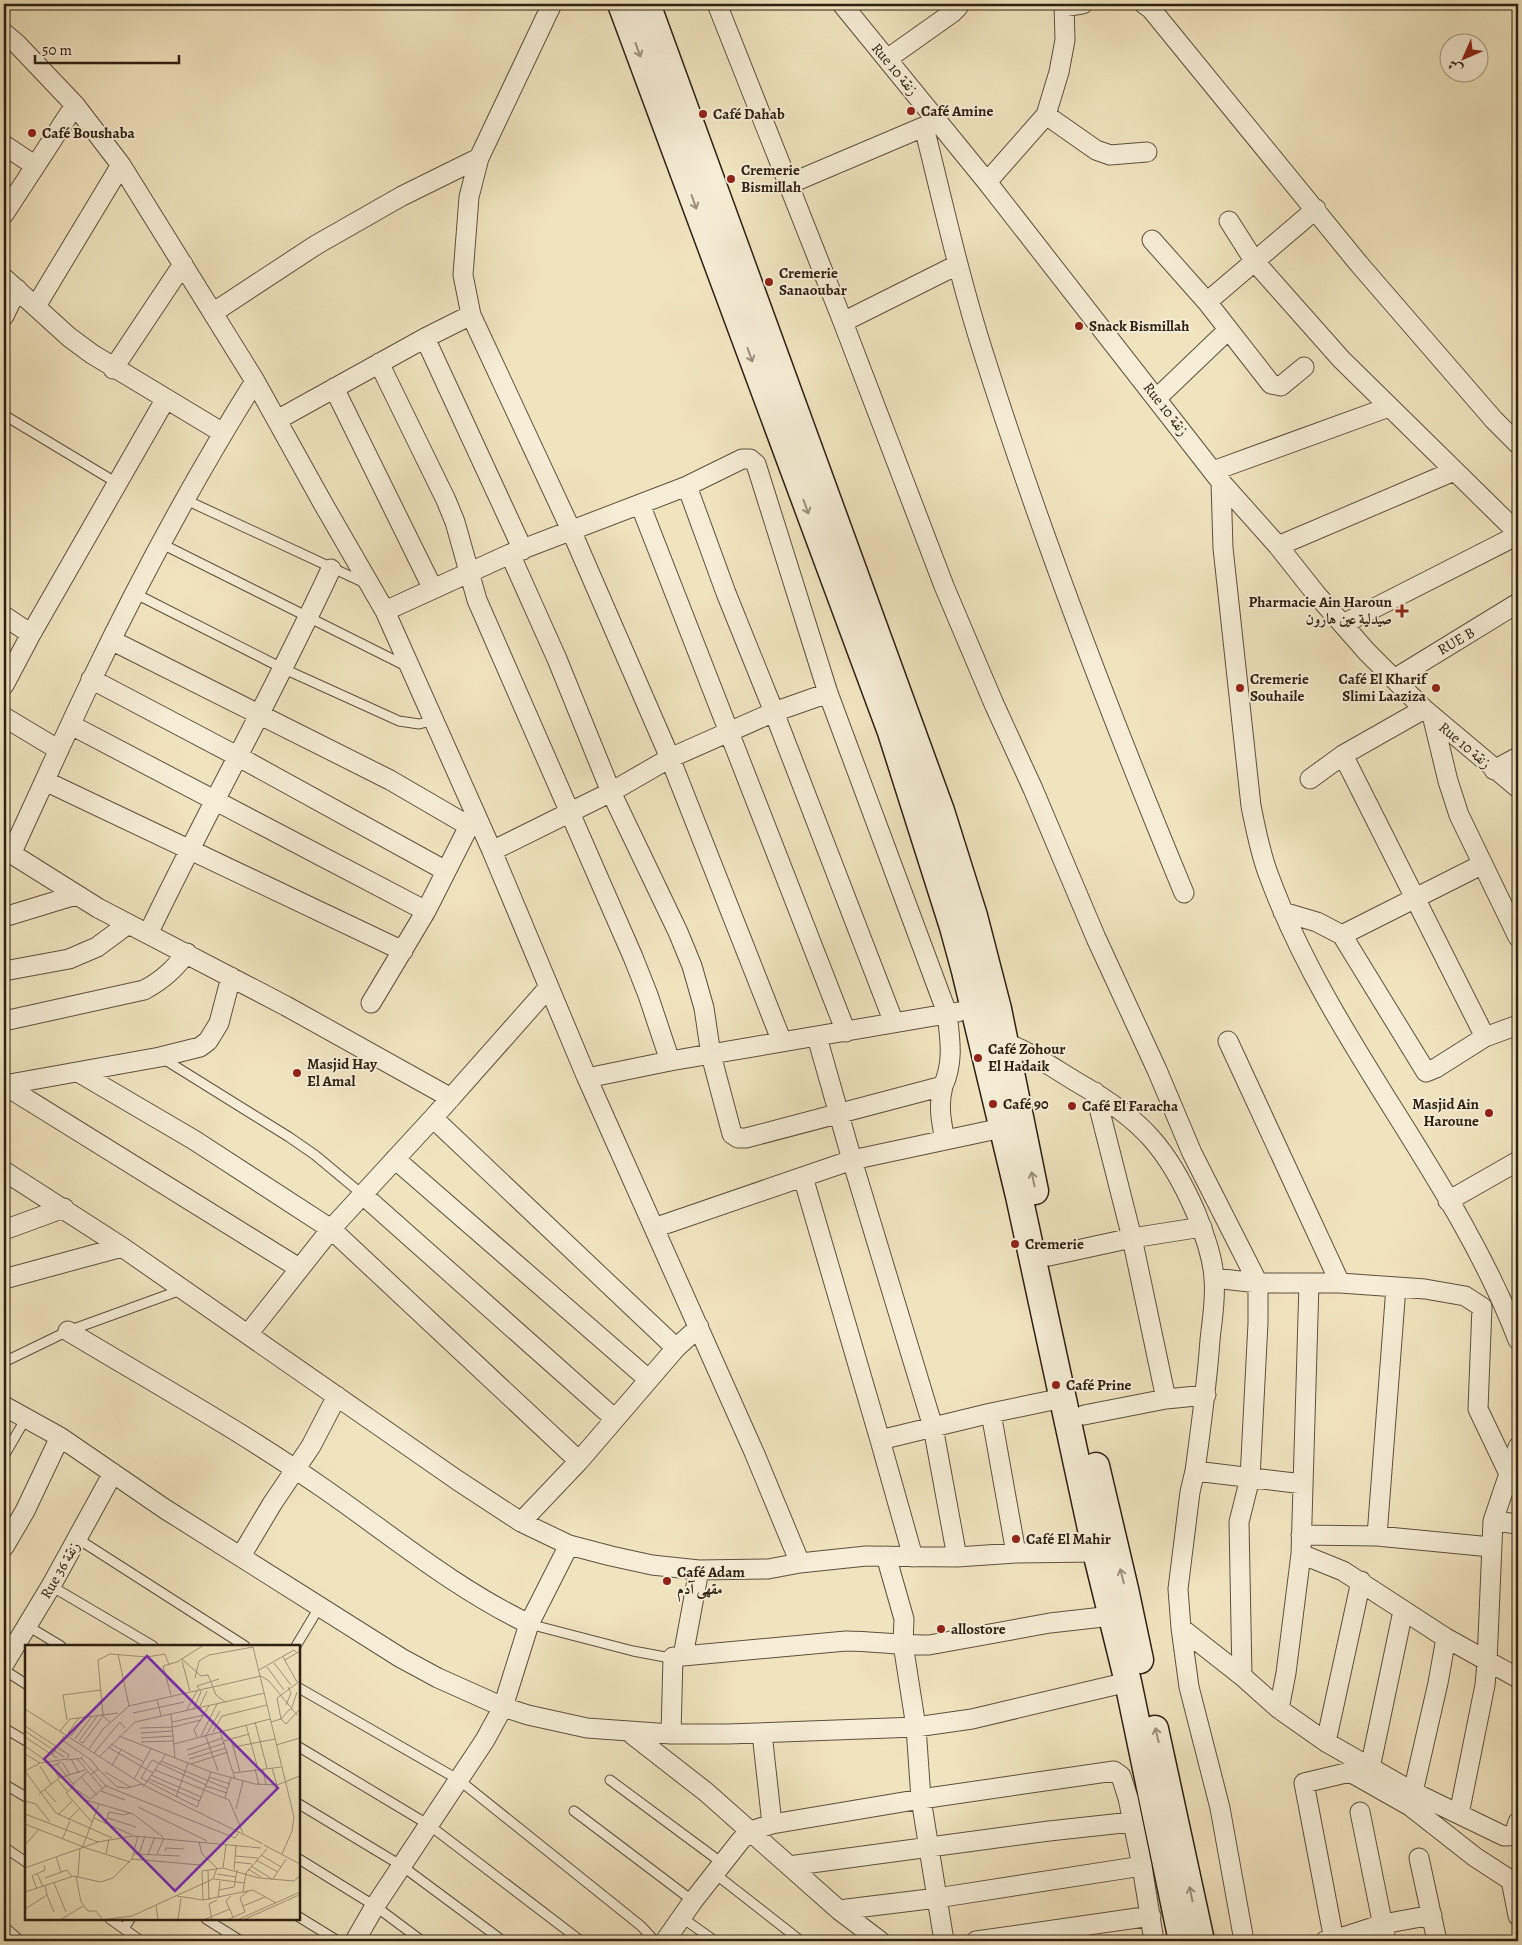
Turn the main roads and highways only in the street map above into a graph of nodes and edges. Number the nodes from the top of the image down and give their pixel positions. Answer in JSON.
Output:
{"nodes":[{"id":1,"x":622,"y":4,"type":"edge"},
{"id":2,"x":647,"y":4,"type":"edge"},
{"id":3,"x":986,"y":1009,"type":"junction"},
{"id":4,"x":1182,"y":1941,"type":"edge"},
{"id":5,"x":1201,"y":1941,"type":"edge"}],
"edges":[{"from":1,"to":3,"type":"main road","one_way":true},
{"from":2,"to":3,"type":"main road"},
{"from":3,"to":4,"type":"main road"},
{"from":5,"to":3,"type":"main road","one_way":true}]}
